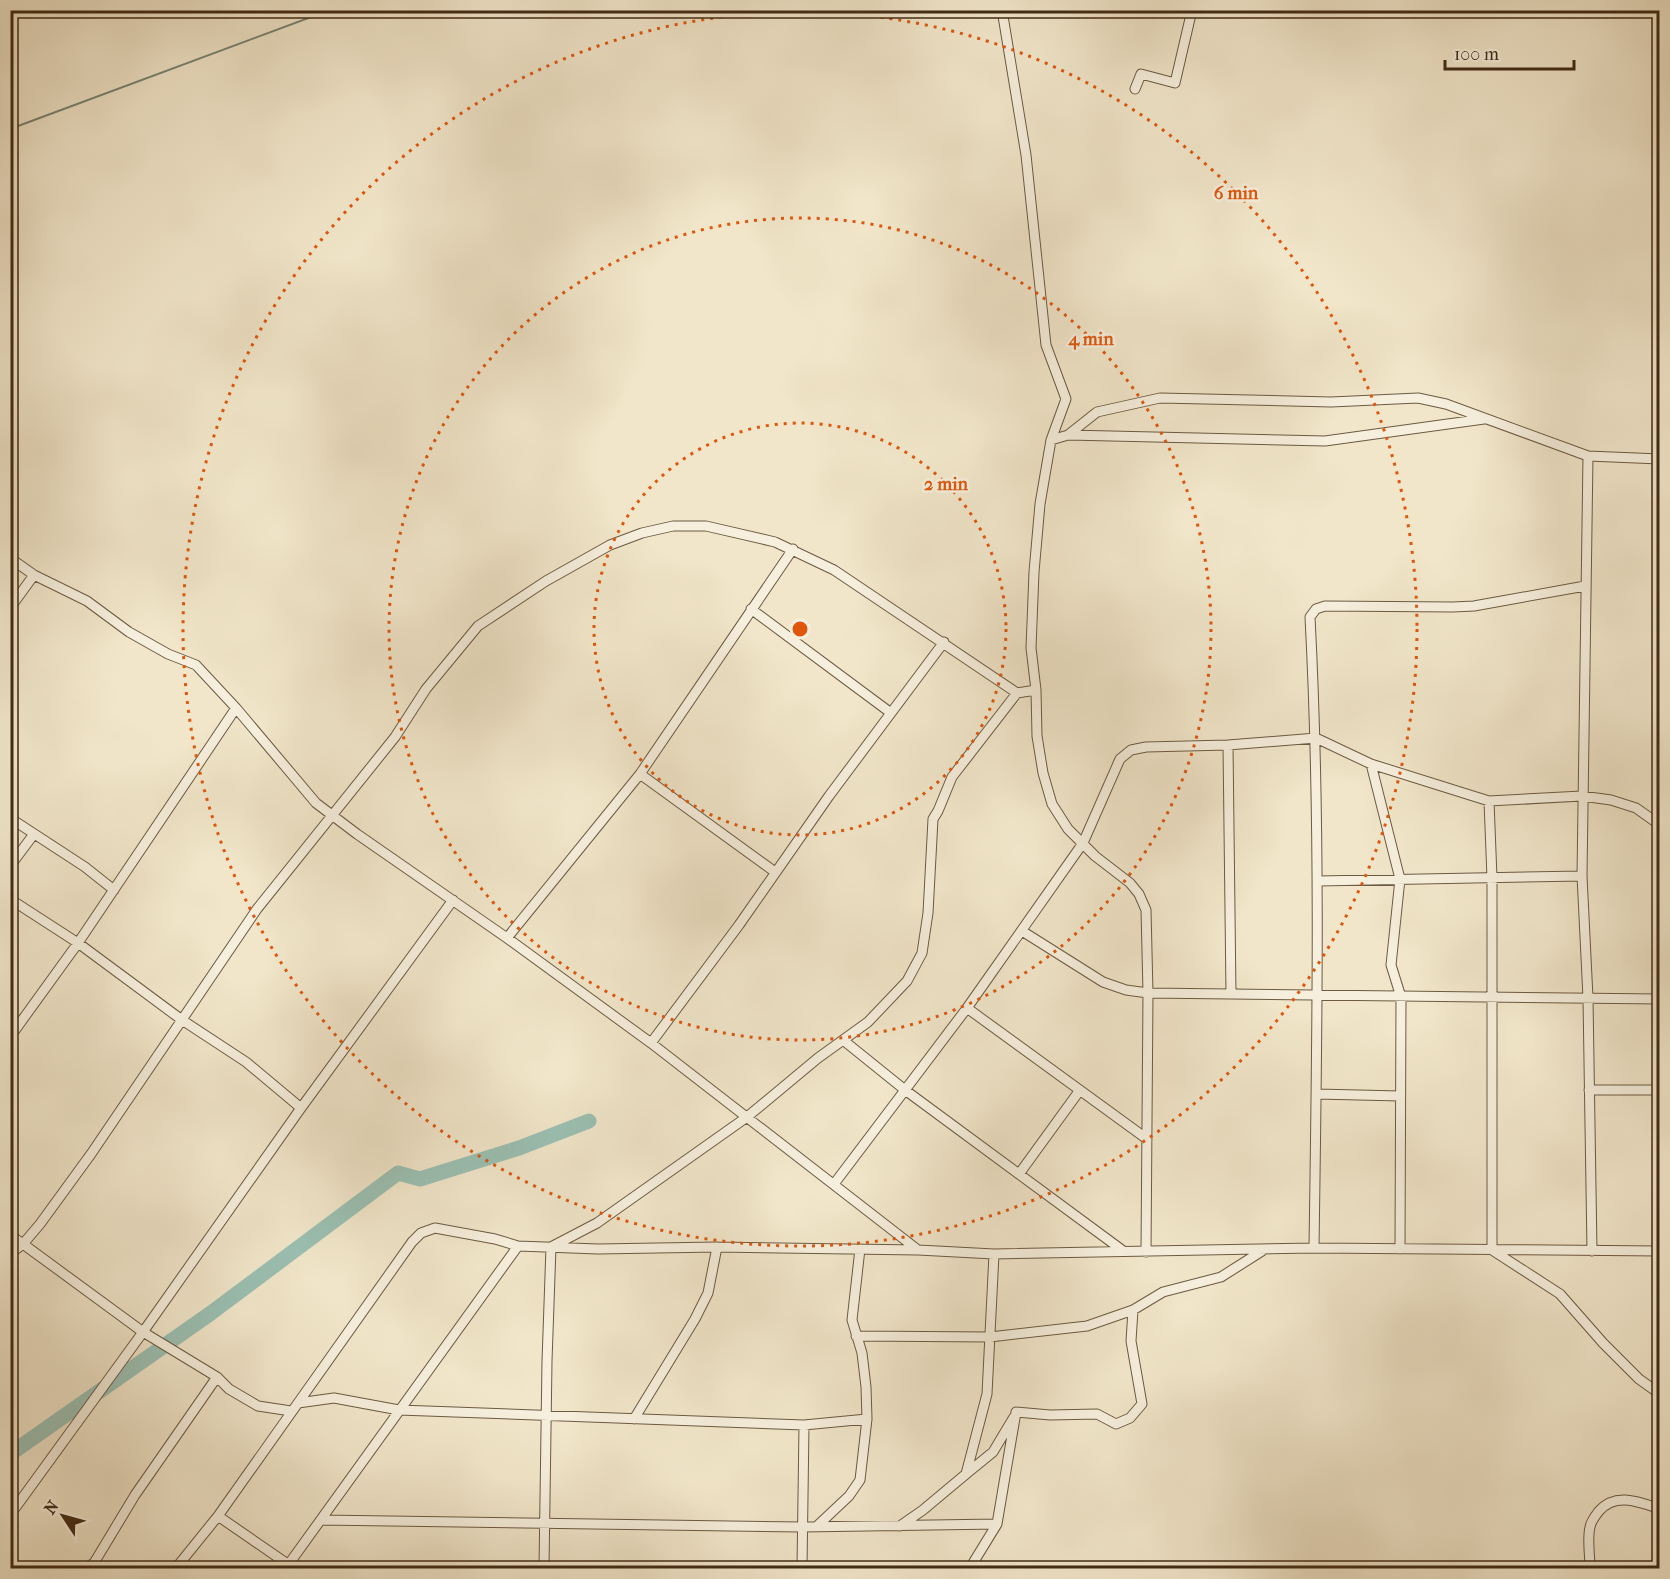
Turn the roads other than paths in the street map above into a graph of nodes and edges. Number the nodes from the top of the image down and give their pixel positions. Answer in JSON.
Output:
{"nodes":[{"id":1,"x":1002,"y":10,"type":"edge"},
{"id":2,"x":1192,"y":10,"type":"edge"},
{"id":3,"x":1135,"y":89,"type":"dead end"},
{"id":4,"x":1487,"y":418,"type":"junction"},
{"id":5,"x":1068,"y":435,"type":"junction"},
{"id":6,"x":1052,"y":440,"type":"junction"},
{"id":7,"x":1588,"y":456,"type":"junction"},
{"id":8,"x":1659,"y":459,"type":"edge"},
{"id":9,"x":793,"y":549,"type":"junction"},
{"id":10,"x":10,"y":558,"type":"edge"},
{"id":11,"x":34,"y":575,"type":"junction"},
{"id":12,"x":1586,"y":586,"type":"junction"},
{"id":13,"x":10,"y":608,"type":"edge"},
{"id":14,"x":751,"y":609,"type":"junction"},
{"id":15,"x":944,"y":642,"type":"junction"},
{"id":16,"x":1036,"y":690,"type":"junction"},
{"id":17,"x":1017,"y":693,"type":"junction"},
{"id":18,"x":236,"y":708,"type":"junction"},
{"id":19,"x":891,"y":713,"type":"junction"},
{"id":20,"x":1316,"y":738,"type":"junction"},
{"id":21,"x":1228,"y":745,"type":"junction"},
{"id":22,"x":1371,"y":764,"type":"junction"},
{"id":23,"x":640,"y":774,"type":"junction"},
{"id":24,"x":1582,"y":796,"type":"junction"},
{"id":25,"x":1489,"y":801,"type":"junction"},
{"id":26,"x":332,"y":816,"type":"junction"},
{"id":27,"x":10,"y":818,"type":"edge"},
{"id":28,"x":1659,"y":825,"type":"edge"},
{"id":29,"x":34,"y":834,"type":"junction"},
{"id":30,"x":1083,"y":843,"type":"junction"},
{"id":31,"x":10,"y":866,"type":"edge"},
{"id":32,"x":775,"y":872,"type":"junction"},
{"id":33,"x":1582,"y":876,"type":"junction"},
{"id":34,"x":1492,"y":878,"type":"junction"},
{"id":35,"x":1400,"y":879,"type":"junction"},
{"id":36,"x":1318,"y":881,"type":"junction"},
{"id":37,"x":114,"y":890,"type":"junction"},
{"id":38,"x":10,"y":899,"type":"edge"},
{"id":39,"x":453,"y":900,"type":"junction"},
{"id":40,"x":1022,"y":931,"type":"junction"},
{"id":41,"x":507,"y":938,"type":"junction"},
{"id":42,"x":78,"y":943,"type":"junction"},
{"id":43,"x":1148,"y":993,"type":"junction"},
{"id":44,"x":1231,"y":994,"type":"junction"},
{"id":45,"x":1319,"y":996,"type":"junction"},
{"id":46,"x":1491,"y":996,"type":"junction"},
{"id":47,"x":1401,"y":997,"type":"junction"},
{"id":48,"x":1588,"y":998,"type":"junction"},
{"id":49,"x":1659,"y":999,"type":"edge"},
{"id":50,"x":967,"y":1008,"type":"junction"},
{"id":51,"x":182,"y":1020,"type":"junction"},
{"id":52,"x":10,"y":1037,"type":"edge"},
{"id":53,"x":843,"y":1040,"type":"junction"},
{"id":54,"x":651,"y":1042,"type":"junction"},
{"id":55,"x":905,"y":1090,"type":"junction"},
{"id":56,"x":1080,"y":1090,"type":"junction"},
{"id":57,"x":1589,"y":1090,"type":"junction"},
{"id":58,"x":1659,"y":1090,"type":"edge"},
{"id":59,"x":1317,"y":1094,"type":"junction"},
{"id":60,"x":1400,"y":1096,"type":"junction"},
{"id":61,"x":301,"y":1108,"type":"junction"},
{"id":62,"x":747,"y":1117,"type":"junction"},
{"id":63,"x":1147,"y":1139,"type":"junction"},
{"id":64,"x":1019,"y":1174,"type":"junction"},
{"id":65,"x":834,"y":1184,"type":"junction"},
{"id":66,"x":10,"y":1235,"type":"edge"},
{"id":67,"x":23,"y":1244,"type":"junction"},
{"id":68,"x":518,"y":1246,"type":"junction"},
{"id":69,"x":551,"y":1247,"type":"junction"},
{"id":70,"x":717,"y":1247,"type":"junction"},
{"id":71,"x":1314,"y":1248,"type":"junction"},
{"id":72,"x":1400,"y":1249,"type":"junction"},
{"id":73,"x":860,"y":1250,"type":"junction"},
{"id":74,"x":918,"y":1250,"type":"junction"},
{"id":75,"x":1122,"y":1250,"type":"junction"},
{"id":76,"x":1263,"y":1250,"type":"junction"},
{"id":77,"x":1492,"y":1250,"type":"junction"},
{"id":78,"x":1592,"y":1251,"type":"junction"},
{"id":79,"x":1659,"y":1251,"type":"edge"},
{"id":80,"x":1146,"y":1252,"type":"junction"},
{"id":81,"x":10,"y":1254,"type":"edge"},
{"id":82,"x":994,"y":1254,"type":"junction"},
{"id":83,"x":1133,"y":1310,"type":"junction"},
{"id":84,"x":143,"y":1332,"type":"junction"},
{"id":85,"x":856,"y":1336,"type":"junction"},
{"id":86,"x":990,"y":1337,"type":"junction"},
{"id":87,"x":217,"y":1377,"type":"junction"},
{"id":88,"x":1659,"y":1394,"type":"edge"},
{"id":89,"x":298,"y":1403,"type":"junction"},
{"id":90,"x":399,"y":1410,"type":"junction"},
{"id":91,"x":291,"y":1411,"type":"junction"},
{"id":92,"x":1016,"y":1412,"type":"junction"},
{"id":93,"x":547,"y":1416,"type":"junction"},
{"id":94,"x":634,"y":1419,"type":"junction"},
{"id":95,"x":867,"y":1419,"type":"junction"},
{"id":96,"x":804,"y":1425,"type":"junction"},
{"id":97,"x":966,"y":1474,"type":"junction"},
{"id":98,"x":1659,"y":1509,"type":"edge"},
{"id":99,"x":10,"y":1515,"type":"edge"},
{"id":100,"x":218,"y":1516,"type":"junction"},
{"id":101,"x":321,"y":1520,"type":"junction"},
{"id":102,"x":544,"y":1523,"type":"junction"},
{"id":103,"x":998,"y":1524,"type":"junction"},
{"id":104,"x":900,"y":1526,"type":"junction"},
{"id":105,"x":802,"y":1527,"type":"junction"},
{"id":106,"x":816,"y":1527,"type":"junction"},
{"id":107,"x":288,"y":1567,"type":"edge"},
{"id":108,"x":86,"y":1569,"type":"edge"},
{"id":109,"x":176,"y":1569,"type":"edge"},
{"id":110,"x":544,"y":1569,"type":"edge"},
{"id":111,"x":802,"y":1569,"type":"edge"},
{"id":112,"x":970,"y":1569,"type":"edge"},
{"id":113,"x":1590,"y":1569,"type":"edge"}],
"edges":[{"from":1,"to":6,"type":"street"},
{"from":2,"to":3,"type":"street"},
{"from":4,"to":5,"type":"street"},
{"from":4,"to":5,"type":"street"},
{"from":4,"to":7,"type":"street"},
{"from":5,"to":6,"type":"street"},
{"from":6,"to":16,"type":"street"},
{"from":7,"to":8,"type":"street"},
{"from":7,"to":12,"type":"street"},
{"from":9,"to":14,"type":"street"},
{"from":9,"to":15,"type":"street"},
{"from":9,"to":26,"type":"street"},
{"from":10,"to":11,"type":"street"},
{"from":11,"to":13,"type":"street"},
{"from":11,"to":18,"type":"street"},
{"from":12,"to":20,"type":"street"},
{"from":12,"to":24,"type":"street"},
{"from":14,"to":19,"type":"street"},
{"from":14,"to":23,"type":"street"},
{"from":15,"to":17,"type":"street"},
{"from":15,"to":19,"type":"street"},
{"from":16,"to":17,"type":"street"},
{"from":16,"to":30,"type":"street"},
{"from":17,"to":53,"type":"street"},
{"from":18,"to":26,"type":"street"},
{"from":18,"to":37,"type":"street"},
{"from":19,"to":32,"type":"street"},
{"from":20,"to":21,"type":"street"},
{"from":20,"to":22,"type":"street"},
{"from":20,"to":36,"type":"street"},
{"from":21,"to":30,"type":"street"},
{"from":21,"to":44,"type":"street"},
{"from":22,"to":25,"type":"street"},
{"from":22,"to":35,"type":"street"},
{"from":23,"to":32,"type":"street"},
{"from":23,"to":41,"type":"street"},
{"from":24,"to":25,"type":"street"},
{"from":24,"to":28,"type":"street"},
{"from":24,"to":33,"type":"street"},
{"from":25,"to":34,"type":"street"},
{"from":26,"to":39,"type":"street"},
{"from":26,"to":51,"type":"street"},
{"from":27,"to":29,"type":"street"},
{"from":29,"to":31,"type":"street"},
{"from":29,"to":37,"type":"street"},
{"from":30,"to":40,"type":"street"},
{"from":30,"to":43,"type":"street"},
{"from":32,"to":54,"type":"street"},
{"from":33,"to":34,"type":"street"},
{"from":33,"to":48,"type":"street"},
{"from":34,"to":35,"type":"street"},
{"from":34,"to":46,"type":"street"},
{"from":35,"to":36,"type":"street"},
{"from":35,"to":47,"type":"street"},
{"from":36,"to":45,"type":"street"},
{"from":37,"to":42,"type":"street"},
{"from":38,"to":42,"type":"street"},
{"from":39,"to":41,"type":"street"},
{"from":39,"to":61,"type":"street"},
{"from":40,"to":43,"type":"street"},
{"from":40,"to":50,"type":"street"},
{"from":41,"to":54,"type":"street"},
{"from":42,"to":51,"type":"street"},
{"from":42,"to":52,"type":"street"},
{"from":43,"to":44,"type":"street"},
{"from":43,"to":63,"type":"street"},
{"from":44,"to":45,"type":"street"},
{"from":45,"to":47,"type":"street"},
{"from":45,"to":59,"type":"street"},
{"from":46,"to":47,"type":"street"},
{"from":46,"to":48,"type":"street"},
{"from":46,"to":77,"type":"street"},
{"from":47,"to":60,"type":"street"},
{"from":48,"to":49,"type":"street"},
{"from":48,"to":57,"type":"street"},
{"from":50,"to":55,"type":"street"},
{"from":50,"to":56,"type":"street"},
{"from":51,"to":61,"type":"street"},
{"from":51,"to":67,"type":"street"},
{"from":53,"to":55,"type":"street"},
{"from":53,"to":62,"type":"street"},
{"from":54,"to":62,"type":"street"},
{"from":55,"to":64,"type":"street"},
{"from":55,"to":65,"type":"street"},
{"from":56,"to":63,"type":"street"},
{"from":56,"to":64,"type":"street"},
{"from":57,"to":58,"type":"street"},
{"from":57,"to":78,"type":"street"},
{"from":59,"to":60,"type":"street"},
{"from":59,"to":71,"type":"street"},
{"from":60,"to":72,"type":"street"},
{"from":61,"to":84,"type":"street"},
{"from":62,"to":65,"type":"street"},
{"from":62,"to":69,"type":"street"},
{"from":63,"to":80,"type":"street"},
{"from":64,"to":75,"type":"street"},
{"from":65,"to":74,"type":"street"},
{"from":66,"to":67,"type":"street"},
{"from":67,"to":81,"type":"street"},
{"from":67,"to":84,"type":"street"},
{"from":68,"to":69,"type":"street"},
{"from":68,"to":89,"type":"street"},
{"from":68,"to":90,"type":"street"},
{"from":69,"to":70,"type":"street"},
{"from":69,"to":93,"type":"street"},
{"from":70,"to":73,"type":"street"},
{"from":70,"to":94,"type":"street"},
{"from":71,"to":72,"type":"street"},
{"from":71,"to":76,"type":"street"},
{"from":72,"to":77,"type":"street"},
{"from":73,"to":74,"type":"street"},
{"from":73,"to":85,"type":"street"},
{"from":74,"to":82,"type":"street"},
{"from":75,"to":80,"type":"street"},
{"from":75,"to":82,"type":"street"},
{"from":76,"to":80,"type":"street"},
{"from":76,"to":83,"type":"street"},
{"from":77,"to":78,"type":"street"},
{"from":77,"to":88,"type":"street"},
{"from":78,"to":79,"type":"street"},
{"from":82,"to":86,"type":"street"},
{"from":83,"to":86,"type":"street"},
{"from":83,"to":92,"type":"street"},
{"from":84,"to":87,"type":"street"},
{"from":84,"to":99,"type":"street"},
{"from":85,"to":86,"type":"street"},
{"from":85,"to":95,"type":"street"},
{"from":86,"to":97,"type":"street"},
{"from":87,"to":91,"type":"street"},
{"from":87,"to":108,"type":"street"},
{"from":89,"to":90,"type":"street"},
{"from":89,"to":91,"type":"street"},
{"from":90,"to":93,"type":"street"},
{"from":90,"to":101,"type":"street"},
{"from":91,"to":100,"type":"street"},
{"from":92,"to":97,"type":"street"},
{"from":92,"to":103,"type":"street"},
{"from":93,"to":94,"type":"street"},
{"from":93,"to":102,"type":"street"},
{"from":94,"to":96,"type":"street"},
{"from":95,"to":96,"type":"street"},
{"from":95,"to":106,"type":"street"},
{"from":96,"to":105,"type":"street"},
{"from":97,"to":104,"type":"street"},
{"from":98,"to":113,"type":"street"},
{"from":100,"to":107,"type":"street"},
{"from":100,"to":109,"type":"street"},
{"from":101,"to":102,"type":"street"},
{"from":101,"to":107,"type":"street"},
{"from":102,"to":105,"type":"street"},
{"from":102,"to":110,"type":"street"},
{"from":103,"to":104,"type":"street"},
{"from":103,"to":112,"type":"street"},
{"from":104,"to":106,"type":"street"},
{"from":105,"to":106,"type":"street"},
{"from":105,"to":111,"type":"street"}]}
